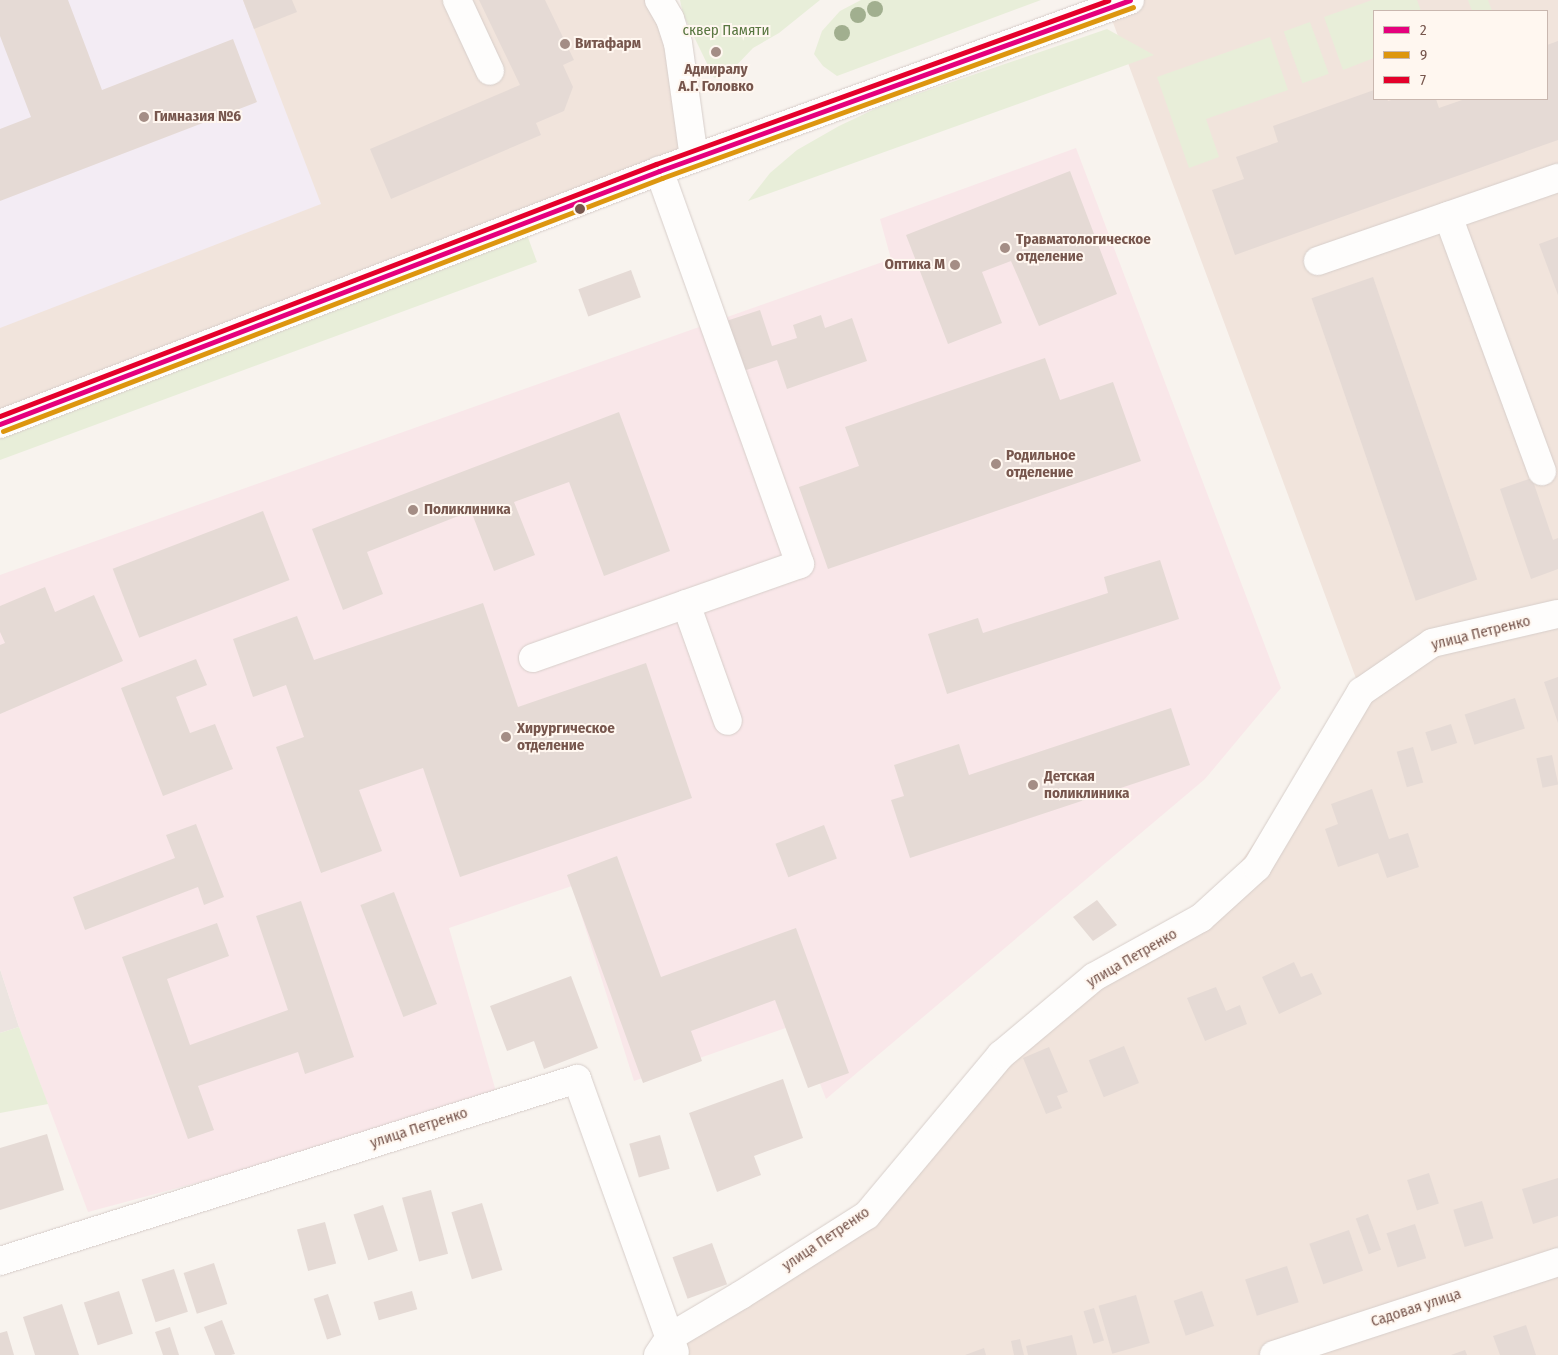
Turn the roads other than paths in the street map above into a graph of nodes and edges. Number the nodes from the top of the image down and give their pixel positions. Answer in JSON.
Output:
{"nodes":[{"id":1,"x":457,"y":0,"type":"edge"},
{"id":2,"x":658,"y":0,"type":"edge"},
{"id":3,"x":1130,"y":0,"type":"edge"},
{"id":4,"x":490,"y":71,"type":"dead end"},
{"id":5,"x":694,"y":158,"type":"junction"},
{"id":6,"x":659,"y":171,"type":"junction"},
{"id":7,"x":1558,"y":178,"type":"edge"},
{"id":8,"x":1448,"y":216,"type":"junction"},
{"id":9,"x":1318,"y":260,"type":"dead end"},
{"id":10,"x":0,"y":424,"type":"edge"},
{"id":11,"x":1542,"y":471,"type":"dead end"},
{"id":12,"x":686,"y":604,"type":"junction"},
{"id":13,"x":1558,"y":614,"type":"edge"},
{"id":14,"x":533,"y":658,"type":"dead end"},
{"id":15,"x":728,"y":721,"type":"dead end"},
{"id":16,"x":0,"y":1261,"type":"edge"},
{"id":17,"x":1558,"y":1262,"type":"edge"},
{"id":18,"x":668,"y":1349,"type":"edge"},
{"id":19,"x":1274,"y":1355,"type":"edge"}],
"edges":[{"from":1,"to":4,"type":"street"},
{"from":2,"to":5,"type":"street"},
{"from":3,"to":5,"type":"street"},
{"from":5,"to":6,"type":"street"},
{"from":6,"to":10,"type":"street"},
{"from":6,"to":12,"type":"street"},
{"from":7,"to":8,"type":"street"},
{"from":8,"to":9,"type":"street"},
{"from":8,"to":11,"type":"street"},
{"from":12,"to":14,"type":"street"},
{"from":12,"to":15,"type":"street"},
{"from":13,"to":18,"type":"street","name":"улица Петренко"},
{"from":16,"to":18,"type":"street","name":"улица Петренко"},
{"from":17,"to":19,"type":"street","name":"Садовая улица"}]}
